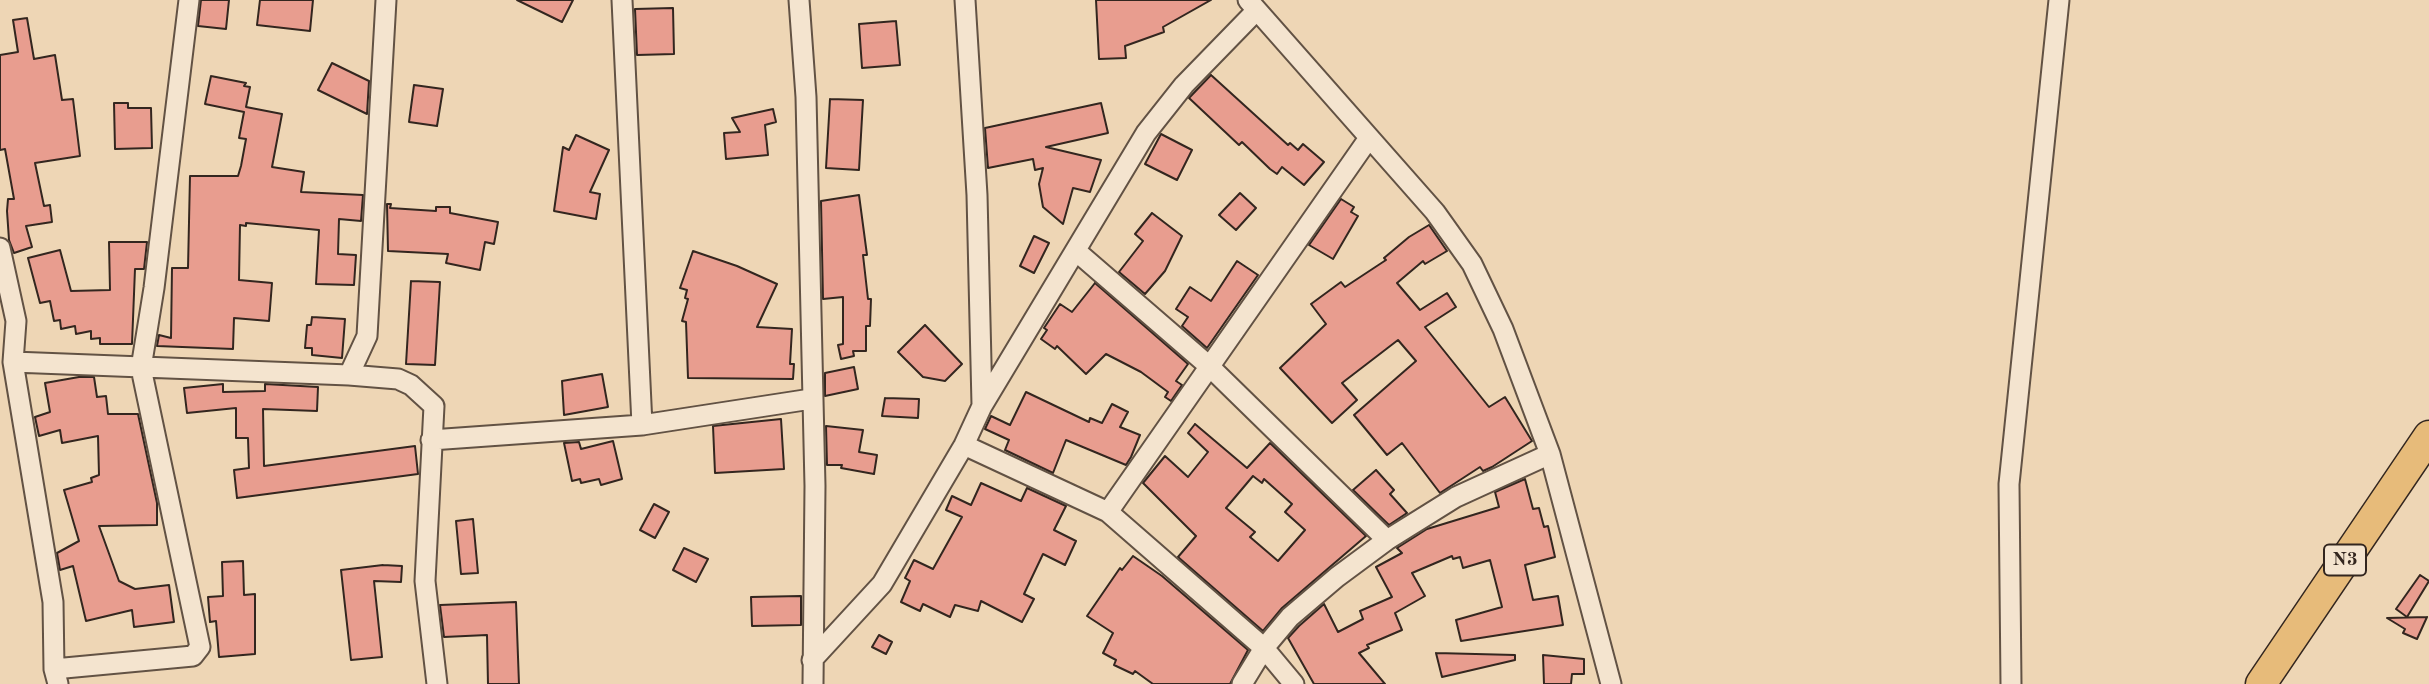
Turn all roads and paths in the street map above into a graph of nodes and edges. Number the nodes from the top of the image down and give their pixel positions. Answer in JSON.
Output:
{"nodes":[{"id":1,"x":189,"y":0,"type":"edge"},
{"id":2,"x":386,"y":0,"type":"edge"},
{"id":3,"x":622,"y":0,"type":"edge"},
{"id":4,"x":799,"y":0,"type":"edge"},
{"id":5,"x":965,"y":0,"type":"edge"},
{"id":6,"x":2059,"y":0,"type":"edge"},
{"id":7,"x":1252,"y":6,"type":"edge"},
{"id":8,"x":1369,"y":138,"type":"junction"},
{"id":9,"x":0,"y":248,"type":"edge"},
{"id":10,"x":1076,"y":251,"type":"junction"},
{"id":11,"x":13,"y":362,"type":"junction"},
{"id":12,"x":1209,"y":366,"type":"junction"},
{"id":13,"x":141,"y":368,"type":"junction"},
{"id":14,"x":349,"y":375,"type":"junction"},
{"id":15,"x":811,"y":399,"type":"junction"},
{"id":16,"x":982,"y":406,"type":"junction"},
{"id":17,"x":642,"y":425,"type":"junction"},
{"id":18,"x":2429,"y":436,"type":"edge"},
{"id":19,"x":431,"y":440,"type":"junction"},
{"id":20,"x":964,"y":445,"type":"junction"},
{"id":21,"x":1550,"y":454,"type":"junction"},
{"id":22,"x":1108,"y":512,"type":"junction"},
{"id":23,"x":1387,"y":540,"type":"junction"},
{"id":24,"x":1264,"y":648,"type":"junction"},
{"id":25,"x":812,"y":660,"type":"junction"},
{"id":26,"x":56,"y":677,"type":"edge"},
{"id":27,"x":437,"y":684,"type":"edge"},
{"id":28,"x":813,"y":684,"type":"edge"},
{"id":29,"x":1242,"y":684,"type":"edge"},
{"id":30,"x":1294,"y":684,"type":"edge"},
{"id":31,"x":1611,"y":684,"type":"edge"},
{"id":32,"x":2011,"y":684,"type":"edge"},
{"id":33,"x":2261,"y":684,"type":"edge"}],
"edges":[{"from":1,"to":13,"type":"street"},
{"from":2,"to":14,"type":"street"},
{"from":3,"to":17,"type":"street"},
{"from":4,"to":15,"type":"street"},
{"from":5,"to":16,"type":"street"},
{"from":6,"to":32,"type":"street"},
{"from":7,"to":8,"type":"street"},
{"from":7,"to":10,"type":"street"},
{"from":8,"to":12,"type":"street"},
{"from":8,"to":21,"type":"street"},
{"from":9,"to":11,"type":"street"},
{"from":10,"to":12,"type":"street"},
{"from":10,"to":16,"type":"street"},
{"from":11,"to":13,"type":"street"},
{"from":11,"to":26,"type":"street"},
{"from":12,"to":22,"type":"street"},
{"from":12,"to":23,"type":"street"},
{"from":13,"to":14,"type":"street"},
{"from":13,"to":26,"type":"street"},
{"from":14,"to":19,"type":"street"},
{"from":15,"to":17,"type":"street"},
{"from":15,"to":25,"type":"street"},
{"from":16,"to":20,"type":"street"},
{"from":17,"to":19,"type":"street"},
{"from":18,"to":33,"type":"highway","number":"N3"},
{"from":19,"to":27,"type":"street"},
{"from":20,"to":22,"type":"street"},
{"from":20,"to":25,"type":"street"},
{"from":21,"to":23,"type":"street"},
{"from":21,"to":31,"type":"street"},
{"from":22,"to":24,"type":"street"},
{"from":23,"to":24,"type":"street"},
{"from":24,"to":29,"type":"street"},
{"from":24,"to":30,"type":"street"},
{"from":25,"to":28,"type":"street"}]}
